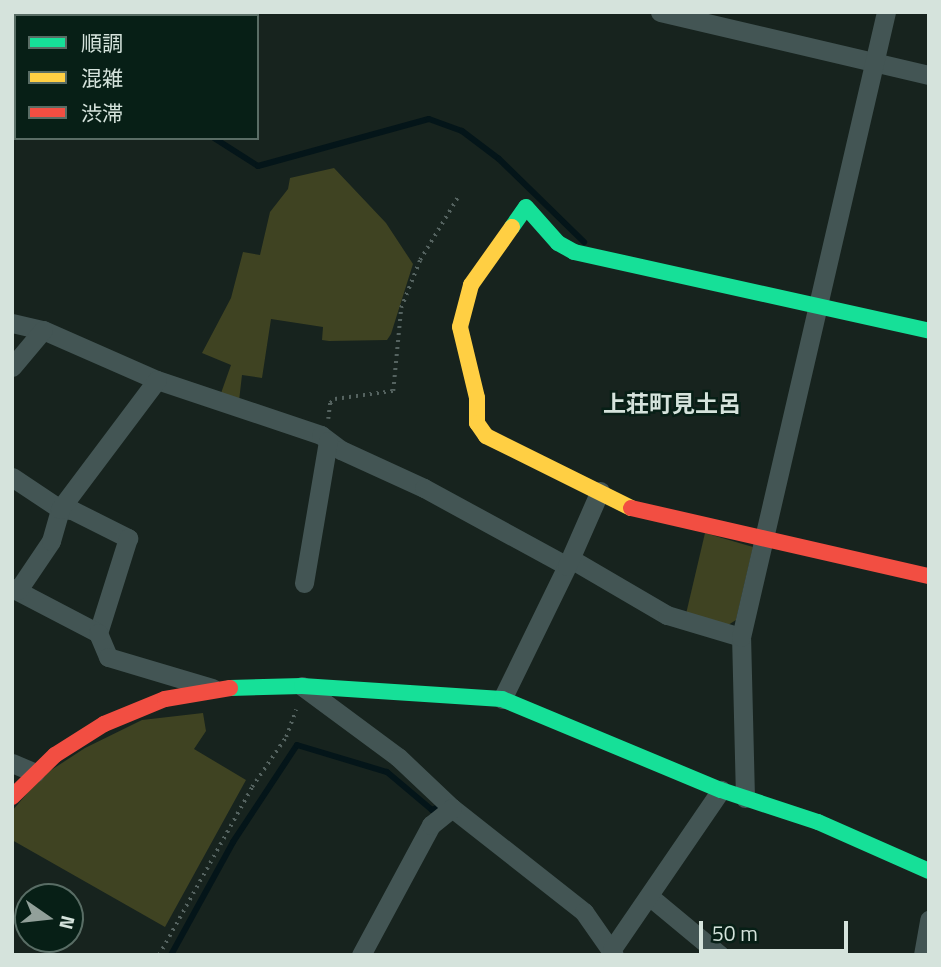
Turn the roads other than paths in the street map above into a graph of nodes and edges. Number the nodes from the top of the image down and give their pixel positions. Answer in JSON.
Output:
{"nodes":[{"id":1,"x":660,"y":12,"type":"edge"},
{"id":2,"x":886,"y":12,"type":"edge"},
{"id":3,"x":875,"y":62,"type":"junction"},
{"id":4,"x":929,"y":75,"type":"edge"},
{"id":5,"x":816,"y":305,"type":"junction"},
{"id":6,"x":12,"y":323,"type":"edge"},
{"id":7,"x":43,"y":330,"type":"junction"},
{"id":8,"x":929,"y":331,"type":"edge"},
{"id":9,"x":12,"y":367,"type":"edge"},
{"id":10,"x":157,"y":380,"type":"junction"},
{"id":11,"x":328,"y":441,"type":"junction"},
{"id":12,"x":12,"y":477,"type":"edge"},
{"id":13,"x":600,"y":491,"type":"junction"},
{"id":14,"x":60,"y":509,"type":"junction"},
{"id":15,"x":762,"y":537,"type":"junction"},
{"id":16,"x":569,"y":563,"type":"junction"},
{"id":17,"x":929,"y":576,"type":"edge"},
{"id":18,"x":304,"y":583,"type":"dead end"},
{"id":19,"x":15,"y":589,"type":"edge"},
{"id":20,"x":99,"y":633,"type":"junction"},
{"id":21,"x":741,"y":637,"type":"junction"},
{"id":22,"x":302,"y":686,"type":"junction"},
{"id":23,"x":213,"y":688,"type":"junction"},
{"id":24,"x":502,"y":699,"type":"junction"},
{"id":25,"x":12,"y":763,"type":"edge"},
{"id":26,"x":35,"y":773,"type":"junction"},
{"id":27,"x":721,"y":790,"type":"junction"},
{"id":28,"x":12,"y":797,"type":"edge"},
{"id":29,"x":745,"y":798,"type":"junction"},
{"id":30,"x":452,"y":808,"type":"junction"},
{"id":31,"x":929,"y":871,"type":"edge"},
{"id":32,"x":649,"y":896,"type":"junction"},
{"id":33,"x":929,"y":920,"type":"edge"},
{"id":34,"x":613,"y":952,"type":"edge"},
{"id":35,"x":361,"y":955,"type":"edge"},
{"id":36,"x":720,"y":955,"type":"edge"},
{"id":37,"x":923,"y":955,"type":"edge"}],
"edges":[{"from":1,"to":3,"type":"street"},
{"from":2,"to":3,"type":"street"},
{"from":3,"to":4,"type":"street"},
{"from":3,"to":5,"type":"street"},
{"from":5,"to":8,"type":"street"},
{"from":5,"to":13,"type":"street"},
{"from":5,"to":15,"type":"street"},
{"from":6,"to":7,"type":"street"},
{"from":7,"to":9,"type":"street"},
{"from":7,"to":10,"type":"street"},
{"from":10,"to":11,"type":"street"},
{"from":10,"to":14,"type":"street"},
{"from":11,"to":16,"type":"street"},
{"from":11,"to":18,"type":"street"},
{"from":12,"to":14,"type":"street"},
{"from":13,"to":15,"type":"street"},
{"from":13,"to":16,"type":"street"},
{"from":14,"to":19,"type":"street"},
{"from":14,"to":20,"type":"street"},
{"from":15,"to":17,"type":"street"},
{"from":15,"to":21,"type":"street"},
{"from":16,"to":21,"type":"street"},
{"from":16,"to":24,"type":"street"},
{"from":19,"to":20,"type":"street"},
{"from":20,"to":23,"type":"street"},
{"from":21,"to":29,"type":"street"},
{"from":22,"to":23,"type":"street"},
{"from":22,"to":24,"type":"street"},
{"from":22,"to":30,"type":"street"},
{"from":23,"to":26,"type":"street"},
{"from":24,"to":27,"type":"street"},
{"from":25,"to":26,"type":"street"},
{"from":26,"to":28,"type":"street"},
{"from":27,"to":29,"type":"street"},
{"from":27,"to":32,"type":"street"},
{"from":29,"to":31,"type":"street"},
{"from":30,"to":34,"type":"street"},
{"from":30,"to":35,"type":"street"},
{"from":32,"to":34,"type":"street"},
{"from":32,"to":36,"type":"street"},
{"from":33,"to":37,"type":"street"}]}
